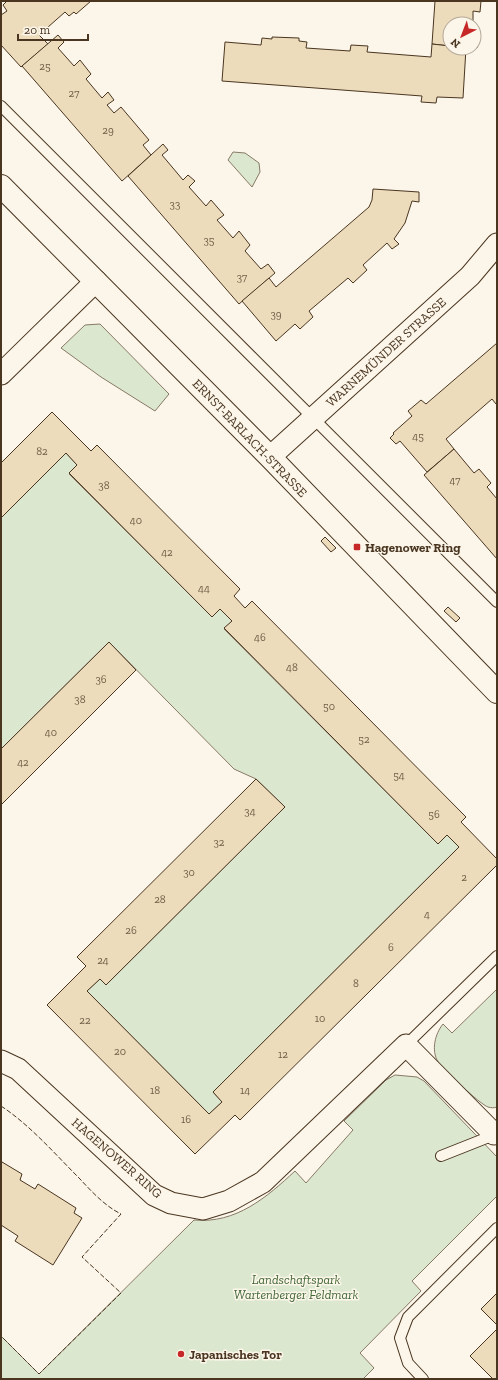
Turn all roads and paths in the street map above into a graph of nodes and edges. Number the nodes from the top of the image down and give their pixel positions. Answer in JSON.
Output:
{"nodes":[{"id":1,"x":1,"y":106,"type":"edge"},
{"id":2,"x":1,"y":186,"type":"edge"},
{"id":3,"x":497,"y":244,"type":"edge"},
{"id":4,"x":96,"y":281,"type":"junction"},
{"id":5,"x":1,"y":374,"type":"edge"},
{"id":6,"x":312,"y":418,"type":"junction"},
{"id":7,"x":270,"y":457,"type":"junction"},
{"id":8,"x":497,"y":602,"type":"edge"},
{"id":9,"x":497,"y":692,"type":"edge"},
{"id":10,"x":497,"y":956,"type":"edge"},
{"id":11,"x":406,"y":1045,"type":"junction"},
{"id":12,"x":1,"y":1061,"type":"edge"},
{"id":13,"x":496,"y":1134,"type":"edge"},
{"id":14,"x":441,"y":1156,"type":"dead end"},
{"id":15,"x":497,"y":1228,"type":"edge"},
{"id":16,"x":423,"y":1379,"type":"edge"}],
"edges":[{"from":1,"to":6,"type":"lane"},
{"from":2,"to":4,"type":"main road","name":"ERNST-BARLACH-STRASSE"},
{"from":3,"to":6,"type":"street","name":"WARNEMÜNDER STRASSE"},
{"from":4,"to":5,"type":"street"},
{"from":4,"to":7,"type":"main road","name":"ERNST-BARLACH-STRASSE"},
{"from":6,"to":7,"type":"street","name":"WARNEMÜNDER STRASSE"},
{"from":6,"to":8,"type":"lane"},
{"from":7,"to":9,"type":"main road","name":"ERNST-BARLACH-STRASSE"},
{"from":10,"to":11,"type":"lane","name":"HAGENOWER RING"},
{"from":11,"to":12,"type":"street","name":"HAGENOWER RING"},
{"from":11,"to":13,"type":"street"},
{"from":13,"to":14,"type":"lane"},
{"from":15,"to":16,"type":"lane"}]}
